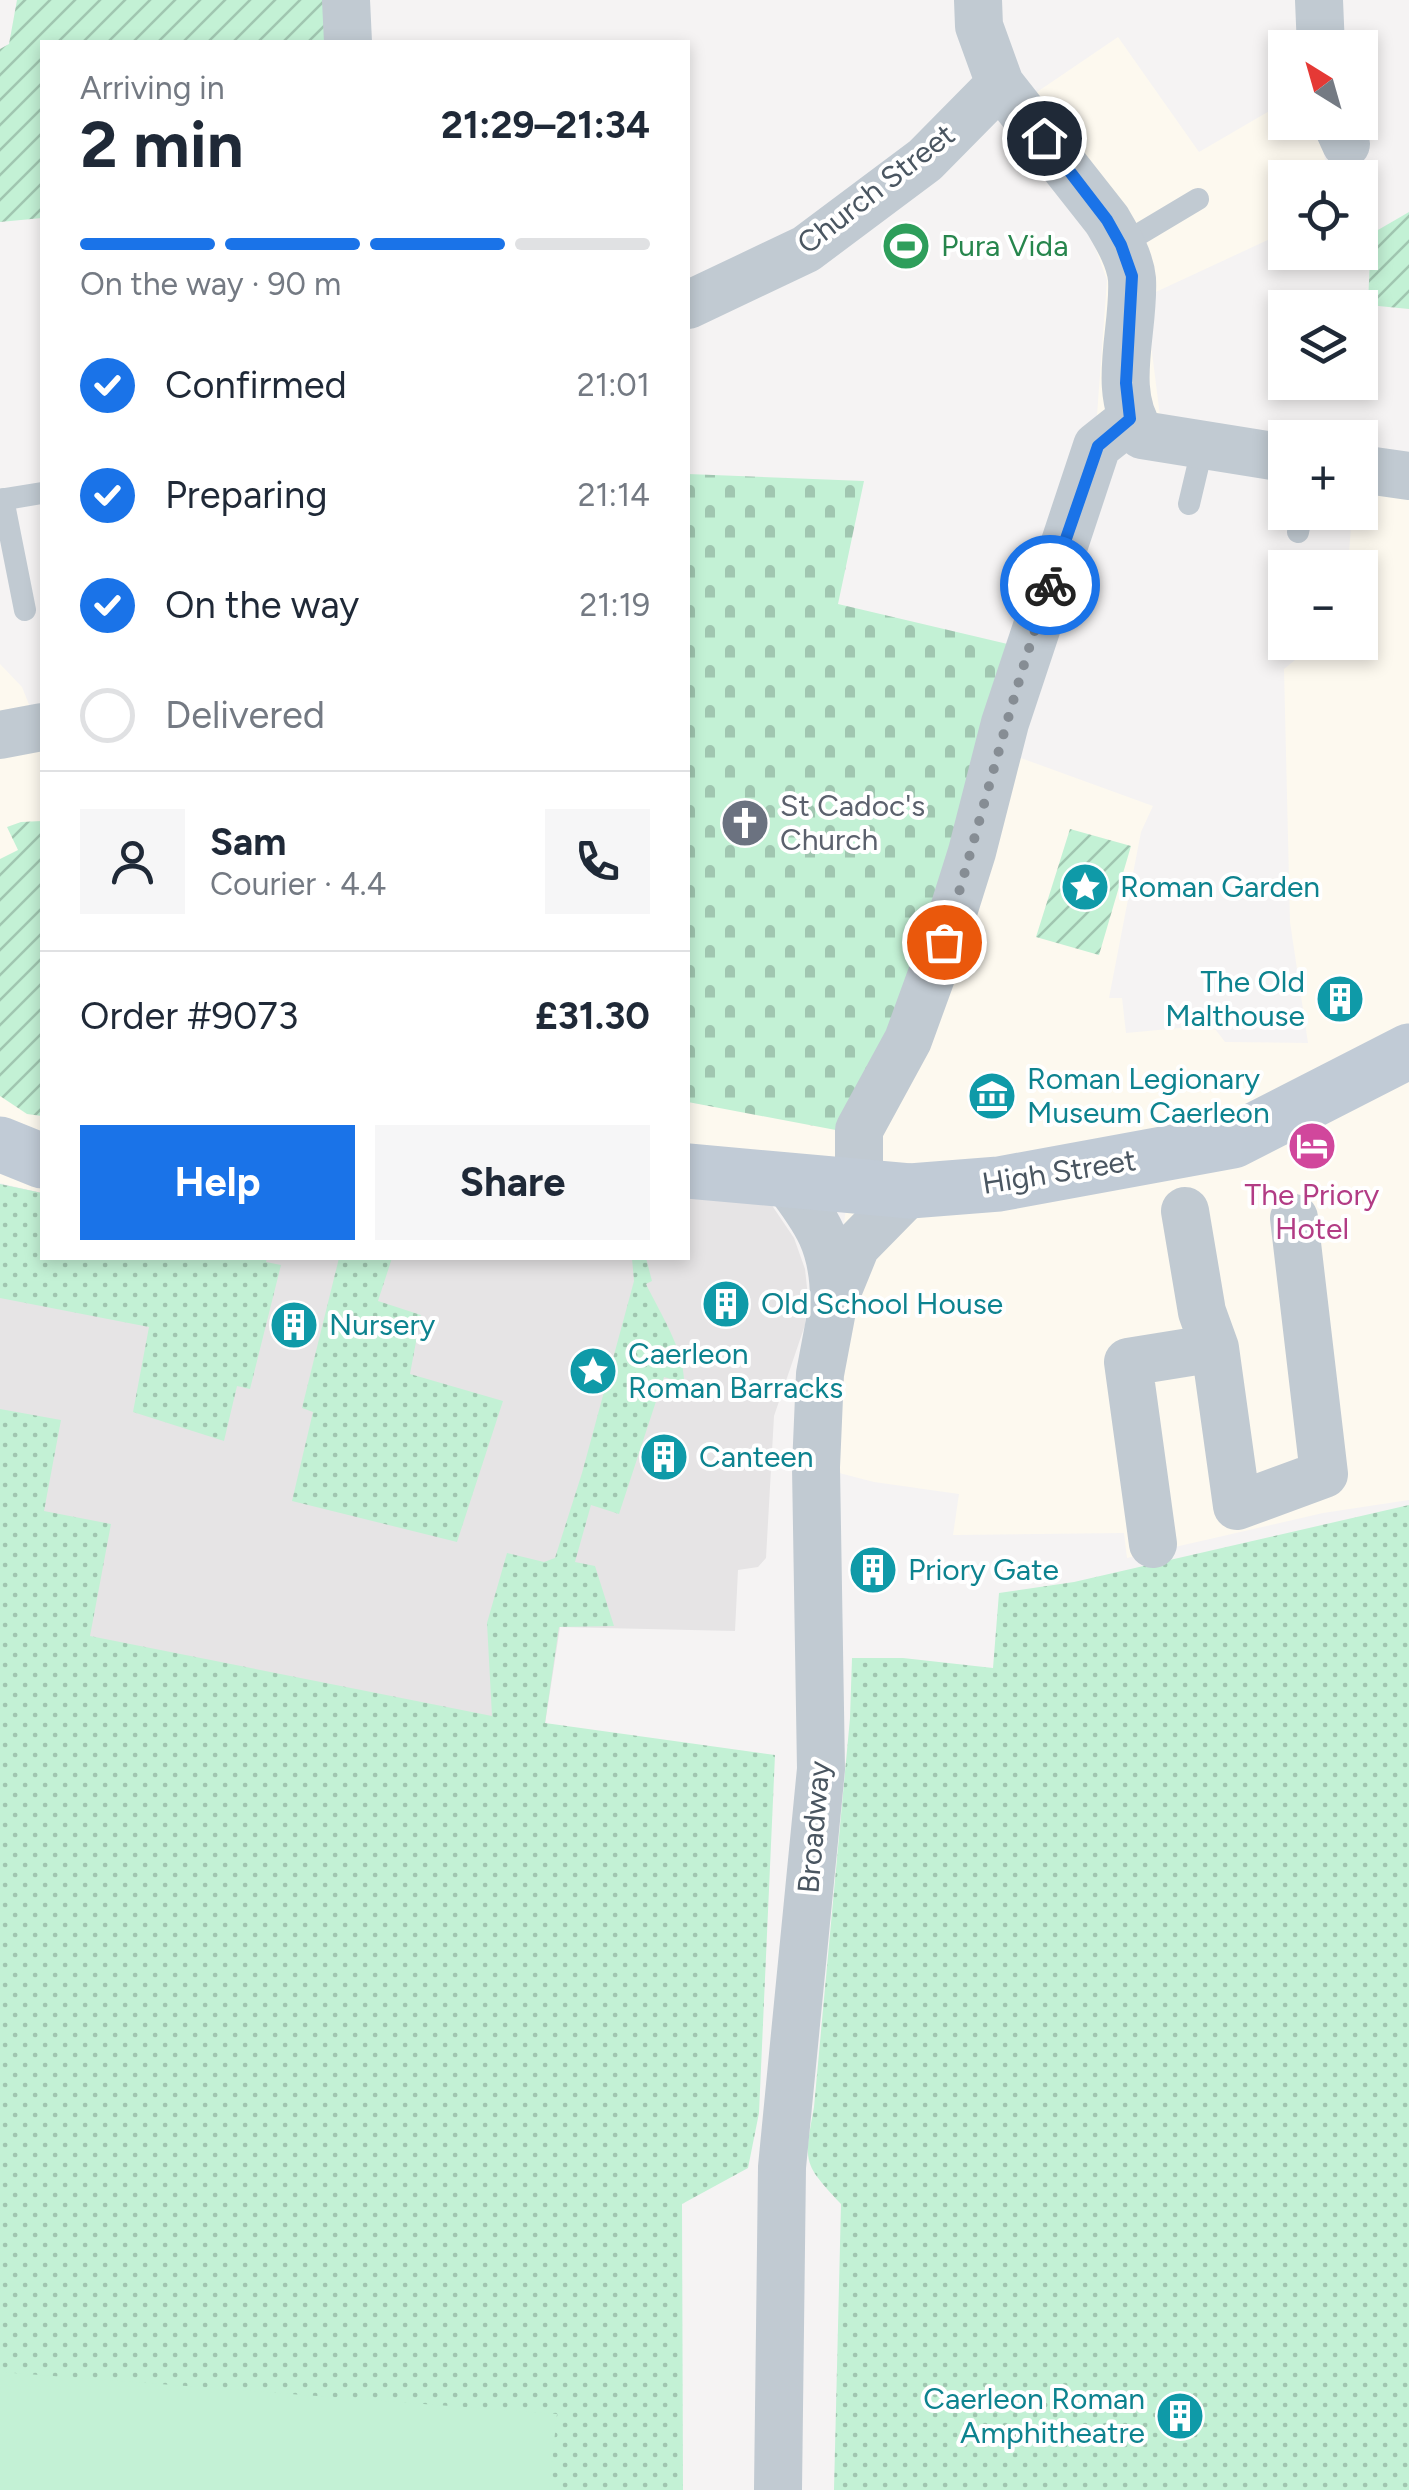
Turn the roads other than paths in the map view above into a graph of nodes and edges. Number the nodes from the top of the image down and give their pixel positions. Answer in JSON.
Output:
{"nodes":[{"id":1,"x":346,"y":0,"type":"edge"},
{"id":2,"x":978,"y":0,"type":"edge"},
{"id":3,"x":1319,"y":0,"type":"edge"},
{"id":4,"x":1320,"y":30,"type":"edge"},
{"id":5,"x":348,"y":40,"type":"edge"},
{"id":6,"x":1000,"y":84,"type":"junction"},
{"id":7,"x":1198,"y":199,"type":"dead end"},
{"id":8,"x":1121,"y":245,"type":"junction"},
{"id":9,"x":690,"y":304,"type":"edge"},
{"id":10,"x":1130,"y":419,"type":"junction"},
{"id":11,"x":1203,"y":445,"type":"junction"},
{"id":12,"x":1268,"y":455,"type":"edge"},
{"id":13,"x":1378,"y":472,"type":"edge"},
{"id":14,"x":1409,"y":476,"type":"edge"},
{"id":15,"x":40,"y":492,"type":"edge"},
{"id":16,"x":1,"y":500,"type":"edge"},
{"id":17,"x":1190,"y":504,"type":"dead end"},
{"id":18,"x":26,"y":610,"type":"dead end"},
{"id":19,"x":1409,"y":1051,"type":"edge"},
{"id":20,"x":0,"y":1144,"type":"edge"},
{"id":21,"x":40,"y":1160,"type":"edge"},
{"id":22,"x":690,"y":1171,"type":"edge"},
{"id":23,"x":785,"y":1179,"type":"junction"},
{"id":24,"x":891,"y":1190,"type":"junction"},
{"id":25,"x":1185,"y":1212,"type":"dead end"},
{"id":26,"x":1294,"y":1218,"type":"dead end"},
{"id":27,"x":834,"y":1300,"type":"junction"},
{"id":28,"x":1215,"y":1348,"type":"junction"},
{"id":29,"x":1153,"y":1544,"type":"dead end"},
{"id":30,"x":778,"y":2490,"type":"edge"}],
"edges":[{"from":1,"to":5,"type":"street"},
{"from":2,"to":6,"type":"street"},
{"from":3,"to":4,"type":"street"},
{"from":6,"to":8,"type":"street"},
{"from":6,"to":9,"type":"street","name":"Church Street"},
{"from":7,"to":8,"type":"lane"},
{"from":8,"to":10,"type":"street"},
{"from":10,"to":11,"type":"street"},
{"from":10,"to":24,"type":"street"},
{"from":11,"to":12,"type":"street"},
{"from":11,"to":17,"type":"lane"},
{"from":13,"to":14,"type":"street"},
{"from":15,"to":16,"type":"lane"},
{"from":16,"to":18,"type":"lane"},
{"from":19,"to":24,"type":"main road","name":"High Street"},
{"from":20,"to":21,"type":"main road"},
{"from":22,"to":23,"type":"main road","name":"High Street"},
{"from":23,"to":24,"type":"main road","name":"High Street"},
{"from":23,"to":27,"type":"street"},
{"from":24,"to":27,"type":"street","name":"Broadway"},
{"from":25,"to":28,"type":"street"},
{"from":26,"to":28,"type":"street"},
{"from":27,"to":30,"type":"street","name":"Broadway"},
{"from":28,"to":29,"type":"street"}]}
